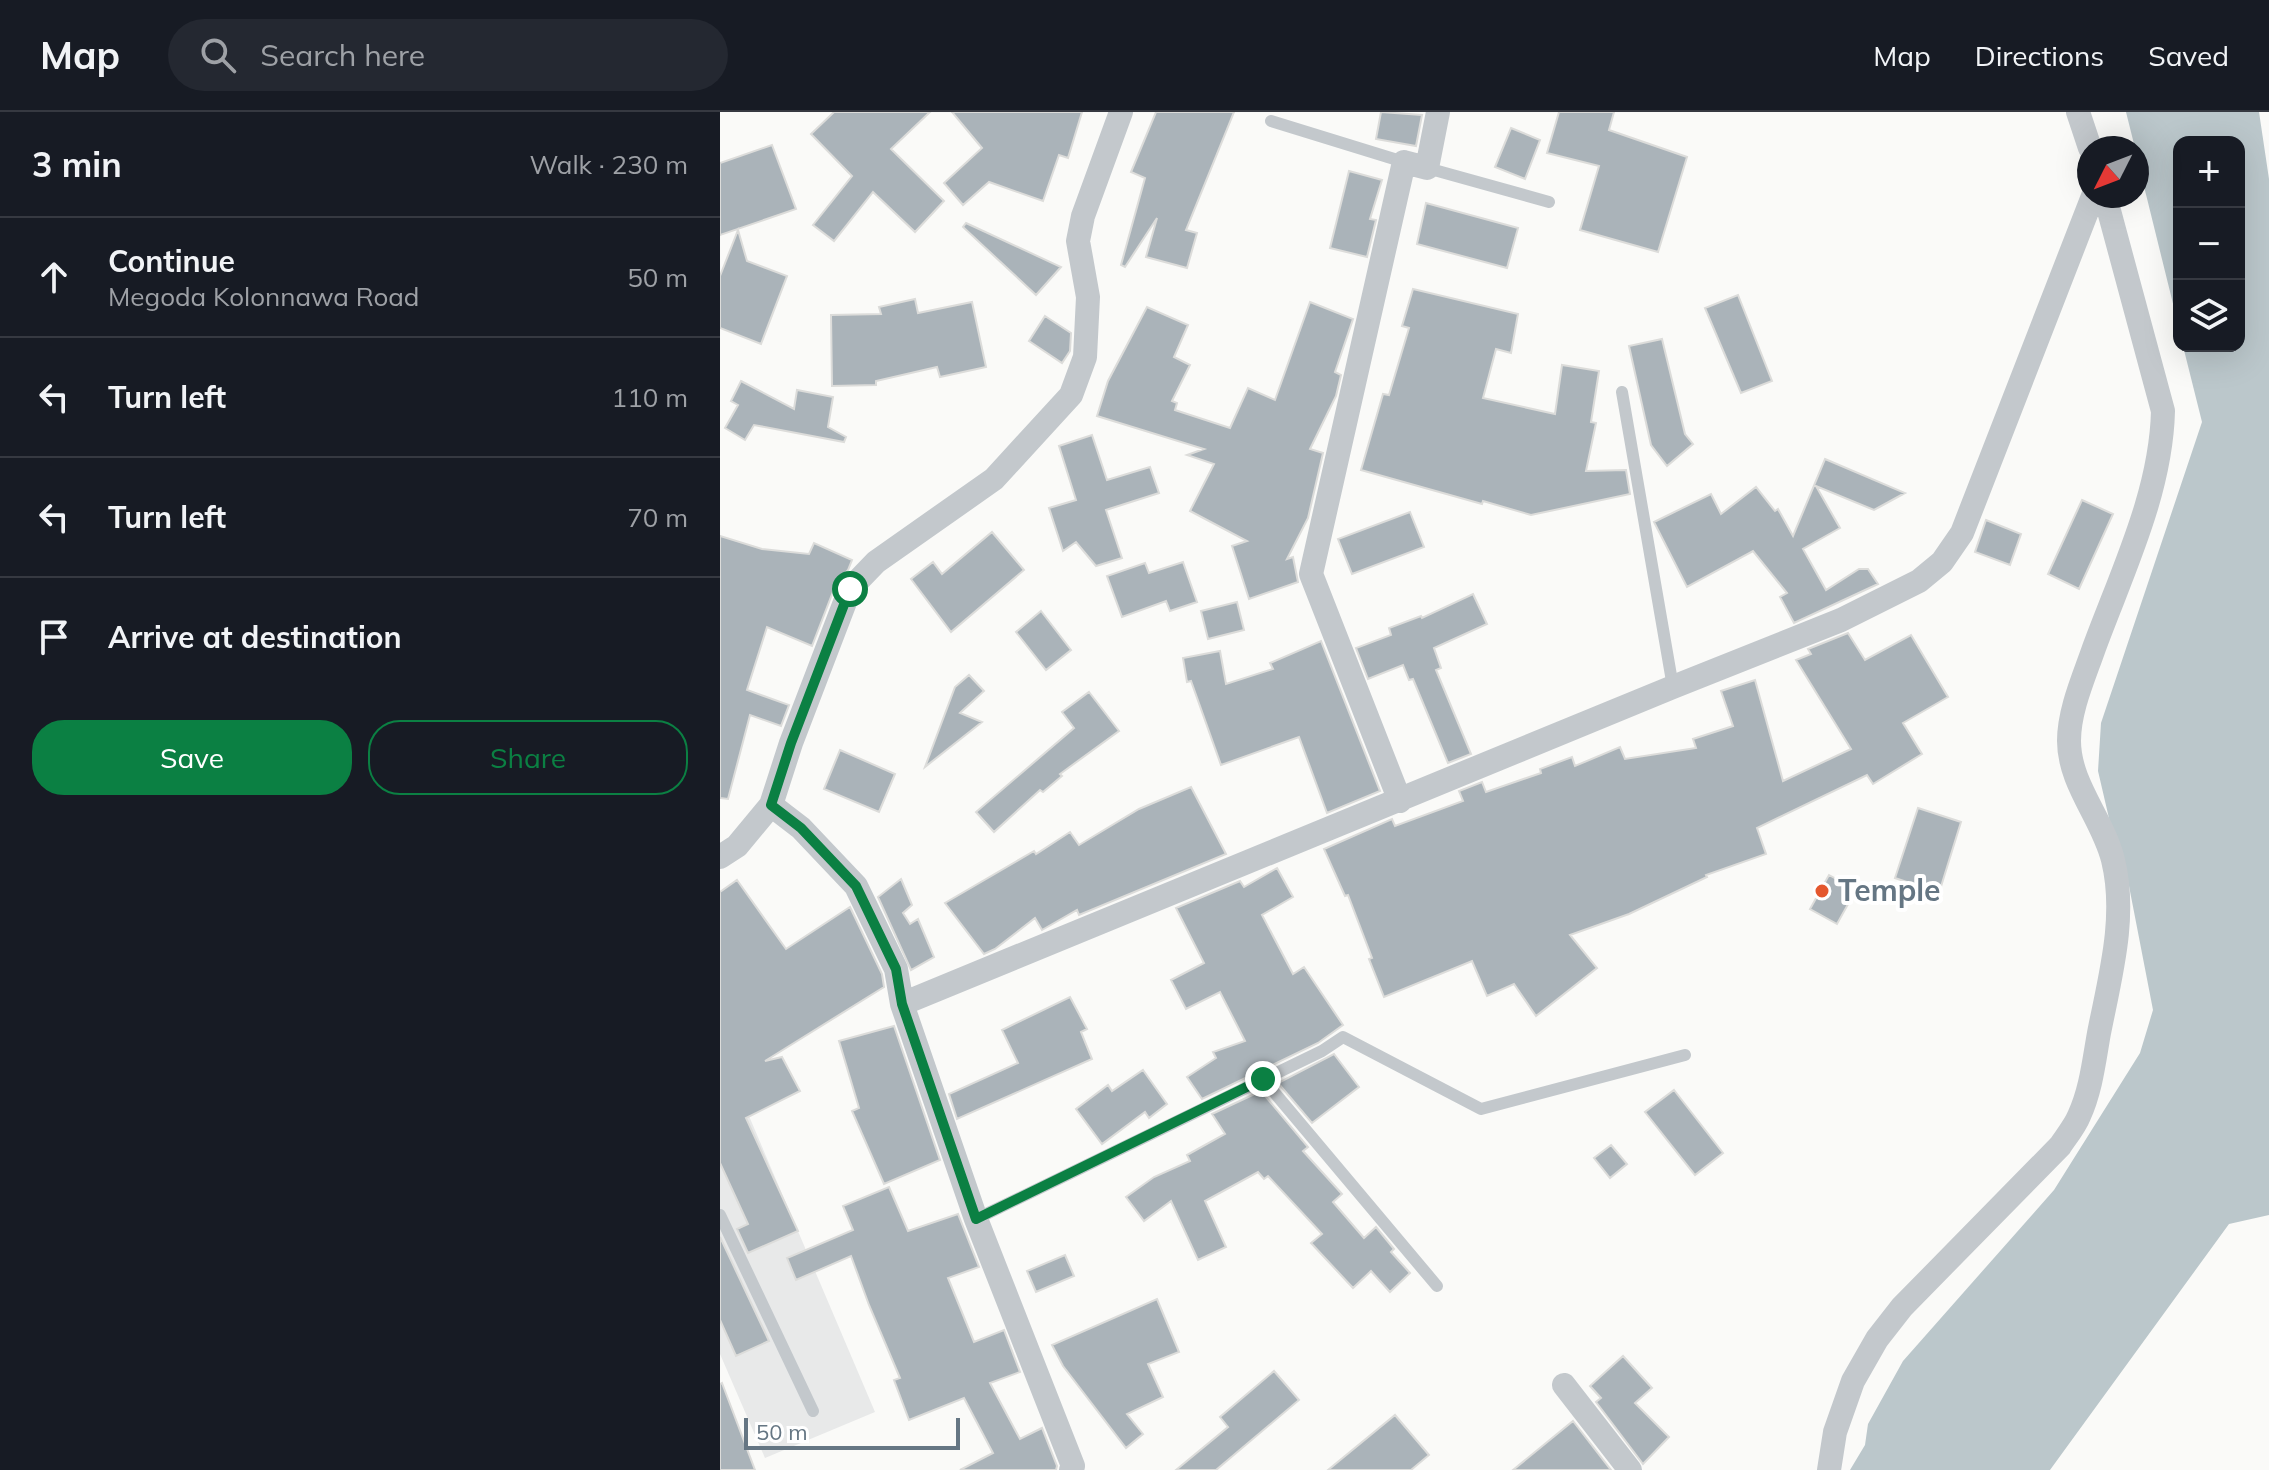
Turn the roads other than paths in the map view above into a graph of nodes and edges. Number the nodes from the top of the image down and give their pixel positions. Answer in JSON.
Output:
{"nodes":[{"id":1,"x":1121,"y":112,"type":"edge"},
{"id":2,"x":1438,"y":112,"type":"edge"},
{"id":3,"x":2078,"y":112,"type":"edge"},
{"id":4,"x":1271,"y":121,"type":"dead end"},
{"id":5,"x":2086,"y":136,"type":"edge"},
{"id":6,"x":1415,"y":165,"type":"junction"},
{"id":7,"x":1549,"y":202,"type":"dead end"},
{"id":8,"x":2088,"y":208,"type":"edge"},
{"id":9,"x":2108,"y":208,"type":"edge"},
{"id":10,"x":1622,"y":392,"type":"dead end"},
{"id":11,"x":1673,"y":687,"type":"junction"},
{"id":12,"x":1400,"y":801,"type":"junction"},
{"id":13,"x":771,"y":805,"type":"junction"},
{"id":14,"x":720,"y":857,"type":"edge"},
{"id":15,"x":902,"y":1004,"type":"junction"},
{"id":16,"x":1685,"y":1055,"type":"dead end"},
{"id":17,"x":1263,"y":1079,"type":"junction"},
{"id":18,"x":720,"y":1215,"type":"edge"},
{"id":19,"x":976,"y":1219,"type":"junction"},
{"id":20,"x":1437,"y":1286,"type":"dead end"},
{"id":21,"x":1564,"y":1385,"type":"dead end"},
{"id":22,"x":813,"y":1411,"type":"dead end"},
{"id":23,"x":1071,"y":1470,"type":"edge"},
{"id":24,"x":1630,"y":1470,"type":"edge"},
{"id":25,"x":1829,"y":1470,"type":"edge"}],
"edges":[{"from":1,"to":13,"type":"street"},
{"from":2,"to":6,"type":"street"},
{"from":3,"to":5,"type":"street"},
{"from":4,"to":6,"type":"lane"},
{"from":6,"to":7,"type":"lane"},
{"from":6,"to":12,"type":"street"},
{"from":8,"to":11,"type":"street"},
{"from":9,"to":25,"type":"street"},
{"from":10,"to":11,"type":"lane"},
{"from":11,"to":12,"type":"street"},
{"from":12,"to":15,"type":"street"},
{"from":13,"to":14,"type":"street"},
{"from":13,"to":15,"type":"street"},
{"from":15,"to":19,"type":"street"},
{"from":16,"to":17,"type":"lane"},
{"from":17,"to":19,"type":"lane"},
{"from":17,"to":20,"type":"lane"},
{"from":18,"to":22,"type":"lane"},
{"from":19,"to":23,"type":"street"},
{"from":21,"to":24,"type":"street"}]}
